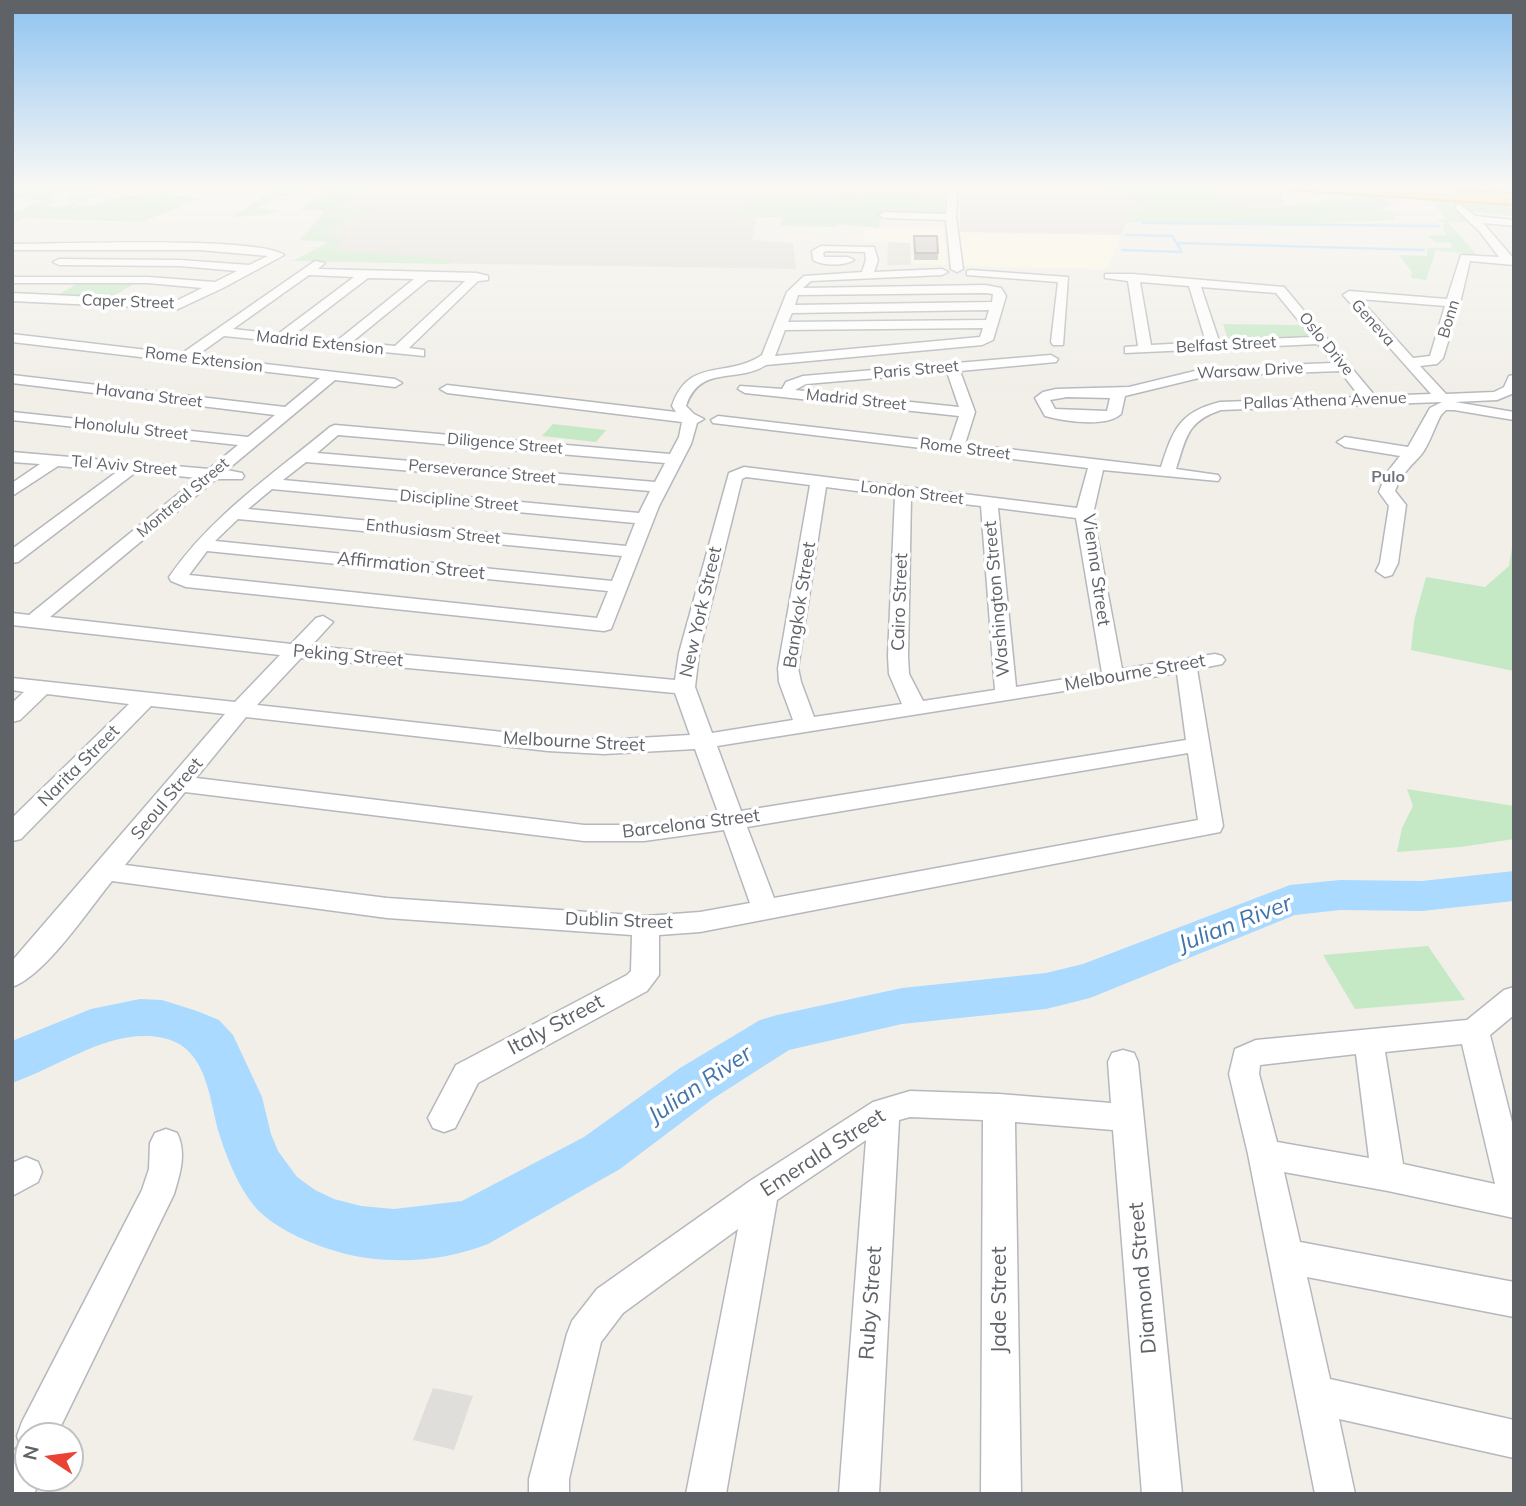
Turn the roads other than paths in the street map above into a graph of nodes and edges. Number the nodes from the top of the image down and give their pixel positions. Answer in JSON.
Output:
{"nodes":[{"id":1,"x":277,"y":254,"type":"edge"},
{"id":2,"x":955,"y":254,"type":"edge"},
{"id":3,"x":872,"y":260,"type":"dead end"},
{"id":4,"x":1511,"y":261,"type":"edge"},
{"id":5,"x":40,"y":262,"type":"dead end"},
{"id":6,"x":320,"y":263,"type":"dead end"},
{"id":7,"x":252,"y":269,"type":"junction"},
{"id":8,"x":957,"y":269,"type":"junction"},
{"id":9,"x":307,"y":272,"type":"junction"},
{"id":10,"x":971,"y":273,"type":"junction"},
{"id":11,"x":365,"y":274,"type":"junction"},
{"id":12,"x":943,"y":274,"type":"junction"},
{"id":13,"x":426,"y":275,"type":"junction"},
{"id":14,"x":867,"y":275,"type":"junction"},
{"id":15,"x":1110,"y":276,"type":"dead end"},
{"id":16,"x":1133,"y":277,"type":"junction"},
{"id":17,"x":12,"y":280,"type":"edge"},
{"id":18,"x":1194,"y":282,"type":"junction"},
{"id":19,"x":220,"y":286,"type":"junction"},
{"id":20,"x":793,"y":292,"type":"junction"},
{"id":21,"x":12,"y":297,"type":"edge"},
{"id":22,"x":1454,"y":303,"type":"junction"},
{"id":23,"x":997,"y":306,"type":"junction"},
{"id":24,"x":786,"y":309,"type":"junction"},
{"id":25,"x":992,"y":324,"type":"junction"},
{"id":26,"x":780,"y":326,"type":"junction"},
{"id":27,"x":221,"y":332,"type":"junction"},
{"id":28,"x":12,"y":338,"type":"edge"},
{"id":29,"x":281,"y":338,"type":"junction"},
{"id":30,"x":831,"y":340,"type":"junction"},
{"id":31,"x":1323,"y":340,"type":"junction"},
{"id":32,"x":1058,"y":342,"type":"dead end"},
{"id":33,"x":340,"y":345,"type":"junction"},
{"id":34,"x":1214,"y":346,"type":"junction"},
{"id":35,"x":1145,"y":349,"type":"junction"},
{"id":36,"x":1130,"y":350,"type":"dead end"},
{"id":37,"x":398,"y":351,"type":"junction"},
{"id":38,"x":419,"y":353,"type":"dead end"},
{"id":39,"x":184,"y":358,"type":"junction"},
{"id":40,"x":1051,"y":359,"type":"dead end"},
{"id":41,"x":764,"y":360,"type":"junction"},
{"id":42,"x":1408,"y":362,"type":"junction"},
{"id":43,"x":1344,"y":366,"type":"junction"},
{"id":44,"x":952,"y":367,"type":"junction"},
{"id":45,"x":332,"y":375,"type":"junction"},
{"id":46,"x":12,"y":379,"type":"edge"},
{"id":47,"x":1514,"y":379,"type":"edge"},
{"id":48,"x":396,"y":383,"type":"dead end"},
{"id":49,"x":447,"y":389,"type":"dead end"},
{"id":50,"x":745,"y":389,"type":"dead end"},
{"id":51,"x":786,"y":393,"type":"junction"},
{"id":52,"x":1118,"y":393,"type":"dead end"},
{"id":53,"x":1441,"y":397,"type":"junction"},
{"id":54,"x":1370,"y":399,"type":"junction"},
{"id":55,"x":286,"y":412,"type":"junction"},
{"id":56,"x":968,"y":412,"type":"junction"},
{"id":57,"x":12,"y":416,"type":"edge"},
{"id":58,"x":1514,"y":416,"type":"edge"},
{"id":59,"x":689,"y":418,"type":"junction"},
{"id":60,"x":335,"y":430,"type":"joint"},
{"id":61,"x":250,"y":442,"type":"junction"},
{"id":62,"x":1345,"y":442,"type":"dead end"},
{"id":63,"x":956,"y":447,"type":"junction"},
{"id":64,"x":1414,"y":453,"type":"junction"},
{"id":65,"x":12,"y":457,"type":"edge"},
{"id":66,"x":305,"y":457,"type":"junction"},
{"id":67,"x":675,"y":459,"type":"junction"},
{"id":68,"x":56,"y":460,"type":"junction"},
{"id":69,"x":1097,"y":464,"type":"junction"},
{"id":70,"x":133,"y":467,"type":"junction"},
{"id":71,"x":739,"y":472,"type":"joint"},
{"id":72,"x":1167,"y":473,"type":"junction"},
{"id":73,"x":211,"y":474,"type":"junction"},
{"id":74,"x":236,"y":476,"type":"dead end"},
{"id":75,"x":1212,"y":478,"type":"dead end"},
{"id":76,"x":819,"y":481,"type":"junction"},
{"id":77,"x":271,"y":484,"type":"junction"},
{"id":78,"x":659,"y":487,"type":"junction"},
{"id":79,"x":12,"y":491,"type":"edge"},
{"id":80,"x":903,"y":492,"type":"junction"},
{"id":81,"x":989,"y":502,"type":"junction"},
{"id":82,"x":233,"y":513,"type":"junction"},
{"id":83,"x":1084,"y":514,"type":"junction"},
{"id":84,"x":646,"y":519,"type":"junction"},
{"id":85,"x":201,"y":545,"type":"junction"},
{"id":86,"x":633,"y":552,"type":"junction"},
{"id":87,"x":12,"y":558,"type":"edge"},
{"id":88,"x":1385,"y":571,"type":"dead end"},
{"id":89,"x":620,"y":587,"type":"junction"},
{"id":90,"x":12,"y":619,"type":"edge"},
{"id":91,"x":34,"y":621,"type":"junction"},
{"id":92,"x":323,"y":622,"type":"dead end"},
{"id":93,"x":295,"y":651,"type":"junction"},
{"id":94,"x":1215,"y":660,"type":"dead end"},
{"id":95,"x":1186,"y":664,"type":"junction"},
{"id":96,"x":1113,"y":676,"type":"junction"},
{"id":97,"x":12,"y":684,"type":"edge"},
{"id":98,"x":42,"y":687,"type":"junction"},
{"id":99,"x":684,"y":687,"type":"junction"},
{"id":100,"x":1006,"y":695,"type":"junction"},
{"id":101,"x":146,"y":699,"type":"junction"},
{"id":102,"x":915,"y":708,"type":"junction"},
{"id":103,"x":241,"y":709,"type":"junction"},
{"id":104,"x":12,"y":715,"type":"edge"},
{"id":105,"x":806,"y":726,"type":"junction"},
{"id":106,"x":702,"y":741,"type":"junction"},
{"id":107,"x":1198,"y":745,"type":"junction"},
{"id":108,"x":181,"y":784,"type":"junction"},
{"id":109,"x":733,"y":821,"type":"junction"},
{"id":110,"x":12,"y":833,"type":"edge"},
{"id":111,"x":106,"y":871,"type":"junction"},
{"id":112,"x":765,"y":909,"type":"junction"},
{"id":113,"x":646,"y":926,"type":"junction"},
{"id":114,"x":12,"y":976,"type":"edge"},
{"id":115,"x":1514,"y":998,"type":"edge"},
{"id":116,"x":1474,"y":1031,"type":"junction"},
{"id":117,"x":1369,"y":1043,"type":"junction"},
{"id":118,"x":1123,"y":1062,"type":"dead end"},
{"id":119,"x":999,"y":1107,"type":"junction"},
{"id":120,"x":884,"y":1111,"type":"junction"},
{"id":121,"x":444,"y":1118,"type":"dead end"},
{"id":122,"x":1128,"y":1118,"type":"junction"},
{"id":123,"x":166,"y":1143,"type":"dead end"},
{"id":124,"x":1265,"y":1154,"type":"junction"},
{"id":125,"x":1388,"y":1176,"type":"junction"},
{"id":126,"x":762,"y":1192,"type":"junction"},
{"id":127,"x":1514,"y":1196,"type":"edge"},
{"id":128,"x":1514,"y":1203,"type":"edge"},
{"id":129,"x":1285,"y":1256,"type":"junction"},
{"id":130,"x":1514,"y":1300,"type":"edge"},
{"id":131,"x":1315,"y":1395,"type":"junction"},
{"id":132,"x":43,"y":1422,"type":"edge"},
{"id":133,"x":1514,"y":1439,"type":"edge"},
{"id":134,"x":549,"y":1494,"type":"edge"},
{"id":135,"x":706,"y":1494,"type":"edge"},
{"id":136,"x":859,"y":1494,"type":"edge"},
{"id":137,"x":1001,"y":1494,"type":"edge"},
{"id":138,"x":1162,"y":1494,"type":"edge"},
{"id":139,"x":1335,"y":1494,"type":"edge"}],
"edges":[{"from":1,"to":7,"type":"street","name":"Caper Street"},
{"from":2,"to":8,"type":"street"},
{"from":3,"to":14,"type":"street"},
{"from":4,"to":22,"type":"street","name":"Bonn"},
{"from":5,"to":7,"type":"street"},
{"from":6,"to":9,"type":"street"},
{"from":7,"to":19,"type":"street","name":"Caper Street"},
{"from":8,"to":10,"type":"street"},
{"from":8,"to":12,"type":"street"},
{"from":9,"to":11,"type":"street"},
{"from":9,"to":27,"type":"street"},
{"from":10,"to":12,"type":"street"},
{"from":10,"to":32,"type":"street"},
{"from":11,"to":13,"type":"street"},
{"from":11,"to":29,"type":"street"},
{"from":12,"to":14,"type":"street"},
{"from":13,"to":33,"type":"street"},
{"from":13,"to":37,"type":"street"},
{"from":14,"to":20,"type":"street"},
{"from":15,"to":16,"type":"street"},
{"from":16,"to":18,"type":"street"},
{"from":16,"to":35,"type":"street"},
{"from":17,"to":19,"type":"street"},
{"from":18,"to":31,"type":"street","name":"Oslo Drive"},
{"from":18,"to":34,"type":"street"},
{"from":19,"to":21,"type":"street","name":"Caper Street"},
{"from":20,"to":23,"type":"street"},
{"from":20,"to":24,"type":"street"},
{"from":22,"to":42,"type":"street","name":"Bonn"},
{"from":22,"to":42,"type":"street","name":"Geneva"},
{"from":23,"to":24,"type":"street"},
{"from":23,"to":25,"type":"street"},
{"from":24,"to":26,"type":"street"},
{"from":25,"to":30,"type":"street"},
{"from":25,"to":30,"type":"street"},
{"from":26,"to":30,"type":"street"},
{"from":26,"to":41,"type":"street"},
{"from":27,"to":29,"type":"street","name":"Madrid Extension"},
{"from":27,"to":39,"type":"street"},
{"from":28,"to":39,"type":"street","name":"Rome Extension"},
{"from":29,"to":33,"type":"street","name":"Madrid Extension"},
{"from":30,"to":41,"type":"street"},
{"from":31,"to":34,"type":"street","name":"Belfast Street"},
{"from":31,"to":43,"type":"street","name":"Oslo Drive"},
{"from":33,"to":37,"type":"street","name":"Madrid Extension"},
{"from":34,"to":35,"type":"street","name":"Belfast Street"},
{"from":35,"to":36,"type":"street","name":"Belfast Street"},
{"from":37,"to":38,"type":"street","name":"Madrid Extension"},
{"from":39,"to":45,"type":"street","name":"Rome Extension"},
{"from":40,"to":44,"type":"street","name":"Paris Street"},
{"from":41,"to":59,"type":"street"},
{"from":42,"to":53,"type":"street","name":"Geneva"},
{"from":43,"to":52,"type":"street","name":"Warsaw Drive"},
{"from":43,"to":54,"type":"street","name":"Oslo Drive"},
{"from":44,"to":51,"type":"street","name":"Paris Street"},
{"from":44,"to":56,"type":"street"},
{"from":45,"to":48,"type":"street","name":"Rome Extension"},
{"from":45,"to":55,"type":"street","name":"Montreal Street"},
{"from":46,"to":55,"type":"street","name":"Havana Street"},
{"from":47,"to":53,"type":"street","name":"Pallas Athena Avenue"},
{"from":49,"to":59,"type":"street","name":"Rome Street"},
{"from":50,"to":51,"type":"street","name":"Madrid Street"},
{"from":51,"to":56,"type":"street","name":"Madrid Street"},
{"from":53,"to":54,"type":"street","name":"Pallas Athena Avenue"},
{"from":54,"to":72,"type":"street","name":"Pallas Athena Avenue"},
{"from":55,"to":61,"type":"street","name":"Montreal Street"},
{"from":56,"to":63,"type":"street"},
{"from":57,"to":61,"type":"street","name":"Honolulu Street"},
{"from":58,"to":64,"type":"street"},
{"from":59,"to":63,"type":"street","name":"Rome Street"},
{"from":59,"to":67,"type":"street"},
{"from":60,"to":66,"type":"street"},
{"from":60,"to":67,"type":"street","name":"Diligence Street"},
{"from":61,"to":73,"type":"street","name":"Montreal Street"},
{"from":62,"to":64,"type":"street"},
{"from":63,"to":69,"type":"street","name":"Rome Street"},
{"from":64,"to":88,"type":"street"},
{"from":65,"to":68,"type":"street","name":"Tel Aviv Street"},
{"from":66,"to":77,"type":"street"},
{"from":66,"to":78,"type":"street","name":"Perseverance Street"},
{"from":67,"to":78,"type":"street"},
{"from":68,"to":70,"type":"street","name":"Tel Aviv Street"},
{"from":68,"to":79,"type":"street"},
{"from":69,"to":72,"type":"street","name":"Rome Street"},
{"from":69,"to":83,"type":"street","name":"Vienna Street"},
{"from":70,"to":73,"type":"street","name":"Tel Aviv Street"},
{"from":70,"to":87,"type":"street"},
{"from":71,"to":76,"type":"street","name":"London Street"},
{"from":71,"to":99,"type":"street","name":"New York Street"},
{"from":72,"to":75,"type":"street","name":"Rome Street"},
{"from":73,"to":74,"type":"street","name":"Tel Aviv Street"},
{"from":73,"to":91,"type":"street","name":"Montreal Street"},
{"from":76,"to":80,"type":"street","name":"London Street"},
{"from":76,"to":105,"type":"street","name":"Bangkok Street"},
{"from":77,"to":82,"type":"street"},
{"from":77,"to":84,"type":"street","name":"Discipline Street"},
{"from":78,"to":84,"type":"street"},
{"from":80,"to":81,"type":"street","name":"London Street"},
{"from":80,"to":102,"type":"street","name":"Cairo Street"},
{"from":81,"to":83,"type":"street","name":"London Street"},
{"from":81,"to":100,"type":"street","name":"Washington Street"},
{"from":82,"to":85,"type":"street"},
{"from":82,"to":86,"type":"street","name":"Enthusiasm Street"},
{"from":83,"to":96,"type":"street","name":"Vienna Street"},
{"from":84,"to":86,"type":"street"},
{"from":85,"to":89,"type":"street","name":"Affirmation Street"},
{"from":85,"to":89,"type":"street"},
{"from":86,"to":89,"type":"street"},
{"from":90,"to":91,"type":"street","name":"Peking Street"},
{"from":91,"to":93,"type":"street","name":"Peking Street"},
{"from":92,"to":93,"type":"street","name":"Seoul Street"},
{"from":93,"to":99,"type":"street","name":"Peking Street"},
{"from":93,"to":103,"type":"street","name":"Seoul Street"},
{"from":94,"to":95,"type":"street","name":"Melbourne Street"},
{"from":95,"to":96,"type":"street","name":"Melbourne Street"},
{"from":95,"to":107,"type":"street"},
{"from":96,"to":100,"type":"street","name":"Melbourne Street"},
{"from":97,"to":98,"type":"street","name":"Melbourne Street"},
{"from":98,"to":101,"type":"street","name":"Melbourne Street"},
{"from":98,"to":104,"type":"street"},
{"from":99,"to":106,"type":"street","name":"New York Street"},
{"from":100,"to":102,"type":"street","name":"Melbourne Street"},
{"from":101,"to":103,"type":"street","name":"Melbourne Street"},
{"from":101,"to":110,"type":"street","name":"Narita Street"},
{"from":102,"to":105,"type":"street","name":"Melbourne Street"},
{"from":103,"to":106,"type":"street","name":"Melbourne Street"},
{"from":103,"to":108,"type":"street","name":"Seoul Street"},
{"from":105,"to":106,"type":"street","name":"Melbourne Street"},
{"from":106,"to":109,"type":"street","name":"New York Street"},
{"from":107,"to":109,"type":"street","name":"Barcelona Street"},
{"from":107,"to":112,"type":"street","name":"Dublin Street"},
{"from":108,"to":109,"type":"street","name":"Barcelona Street"},
{"from":108,"to":111,"type":"street","name":"Seoul Street"},
{"from":109,"to":112,"type":"street","name":"New York Street"},
{"from":111,"to":113,"type":"street","name":"Dublin Street"},
{"from":111,"to":114,"type":"street","name":"Seoul Street"},
{"from":112,"to":113,"type":"street","name":"Dublin Street"},
{"from":113,"to":121,"type":"street","name":"Italy Street"},
{"from":115,"to":116,"type":"street"},
{"from":116,"to":117,"type":"street"},
{"from":116,"to":127,"type":"street"},
{"from":117,"to":124,"type":"street"},
{"from":117,"to":125,"type":"street"},
{"from":118,"to":122,"type":"street","name":"Diamond Street"},
{"from":119,"to":120,"type":"street","name":"Emerald Street"},
{"from":119,"to":122,"type":"street","name":"Emerald Street"},
{"from":119,"to":137,"type":"street","name":"Jade Street"},
{"from":120,"to":126,"type":"street","name":"Emerald Street"},
{"from":120,"to":136,"type":"street","name":"Ruby Street"},
{"from":122,"to":138,"type":"street","name":"Diamond Street"},
{"from":123,"to":132,"type":"street"},
{"from":124,"to":125,"type":"street"},
{"from":124,"to":129,"type":"street"},
{"from":125,"to":128,"type":"street"},
{"from":126,"to":134,"type":"street","name":"Emerald Street"},
{"from":126,"to":135,"type":"street"},
{"from":129,"to":130,"type":"street"},
{"from":129,"to":131,"type":"street"},
{"from":131,"to":133,"type":"street"},
{"from":131,"to":139,"type":"street"}]}
